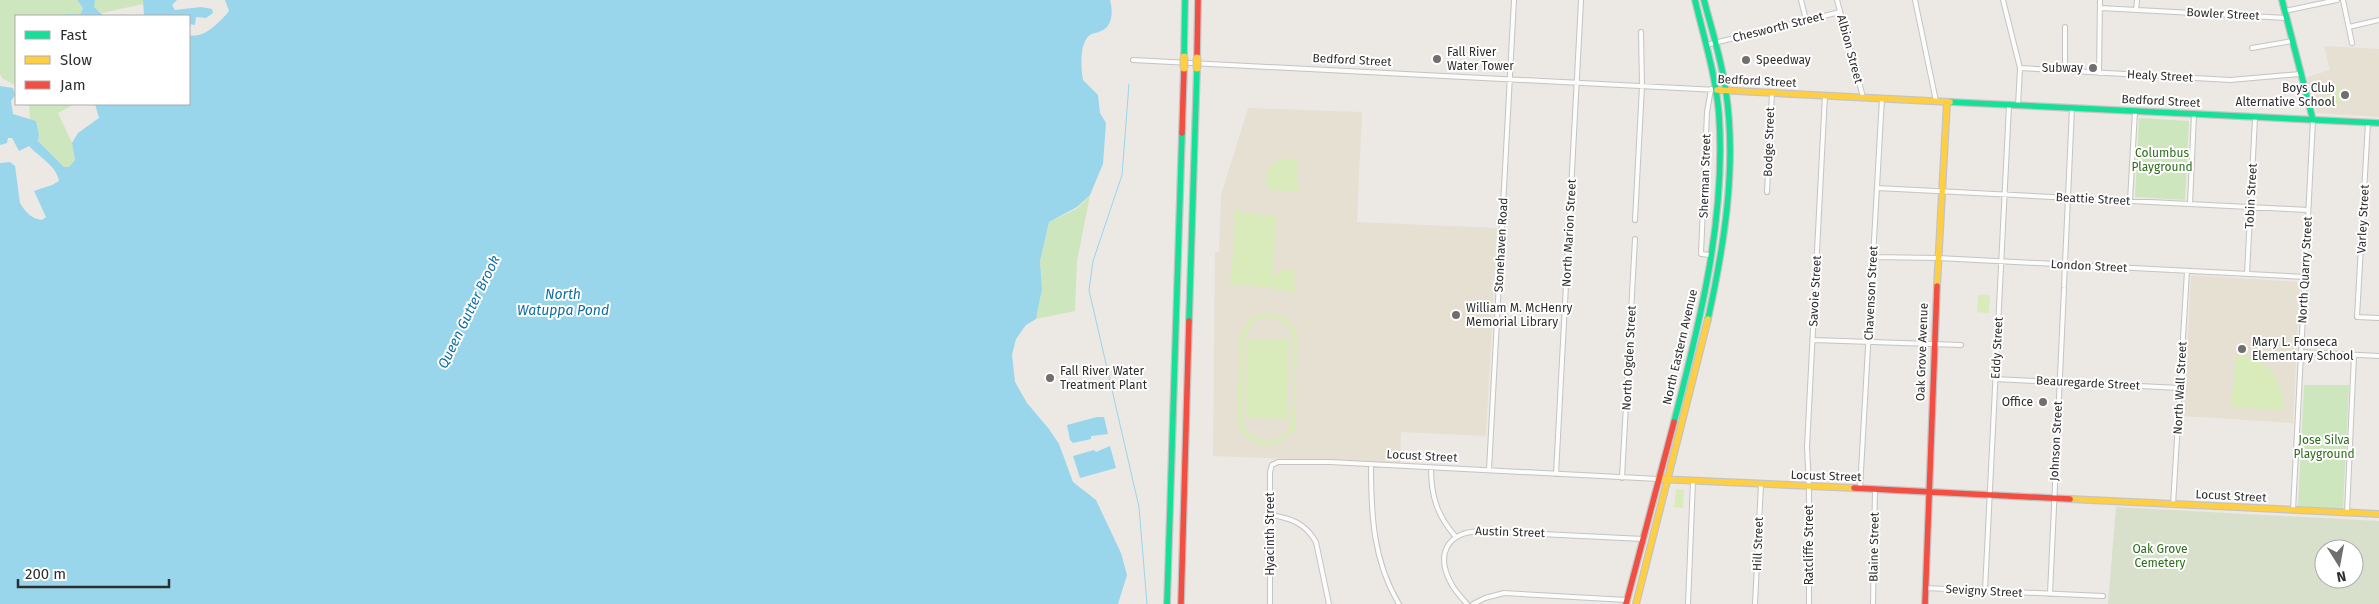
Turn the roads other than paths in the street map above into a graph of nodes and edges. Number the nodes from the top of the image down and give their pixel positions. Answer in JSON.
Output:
{"nodes":[{"id":1,"x":1185,"y":0,"type":"edge"},
{"id":2,"x":1198,"y":0,"type":"edge"},
{"id":3,"x":1514,"y":0,"type":"edge"},
{"id":4,"x":1695,"y":0,"type":"edge"},
{"id":5,"x":1704,"y":0,"type":"edge"},
{"id":6,"x":1801,"y":0,"type":"edge"},
{"id":7,"x":1837,"y":0,"type":"edge"},
{"id":8,"x":1915,"y":0,"type":"edge"},
{"id":9,"x":2003,"y":0,"type":"edge"},
{"id":10,"x":2100,"y":0,"type":"edge"},
{"id":11,"x":2137,"y":0,"type":"edge"},
{"id":12,"x":2282,"y":0,"type":"edge"},
{"id":13,"x":2337,"y":0,"type":"edge"},
{"id":14,"x":2343,"y":0,"type":"edge"},
{"id":15,"x":1581,"y":1,"type":"edge"},
{"id":16,"x":2100,"y":8,"type":"junction"},
{"id":17,"x":2136,"y":10,"type":"junction"},
{"id":18,"x":1840,"y":12,"type":"junction"},
{"id":19,"x":2286,"y":14,"type":"junction"},
{"id":20,"x":1806,"y":20,"type":"junction"},
{"id":21,"x":2379,"y":20,"type":"edge"},
{"id":22,"x":2065,"y":27,"type":"dead end"},
{"id":23,"x":2349,"y":27,"type":"junction"},
{"id":24,"x":1641,"y":32,"type":"dead end"},
{"id":25,"x":2292,"y":41,"type":"junction"},
{"id":26,"x":1715,"y":43,"type":"junction"},
{"id":27,"x":2352,"y":43,"type":"dead end"},
{"id":28,"x":1706,"y":45,"type":"junction"},
{"id":29,"x":2252,"y":48,"type":"dead end"},
{"id":30,"x":1133,"y":60,"type":"dead end"},
{"id":31,"x":2020,"y":68,"type":"junction"},
{"id":32,"x":2065,"y":71,"type":"junction"},
{"id":33,"x":2099,"y":73,"type":"junction"},
{"id":34,"x":2300,"y":74,"type":"junction"},
{"id":35,"x":1510,"y":79,"type":"junction"},
{"id":36,"x":1576,"y":82,"type":"junction"},
{"id":37,"x":1642,"y":86,"type":"junction"},
{"id":38,"x":1714,"y":90,"type":"junction"},
{"id":39,"x":1726,"y":90,"type":"junction"},
{"id":40,"x":1772,"y":93,"type":"junction"},
{"id":41,"x":1825,"y":96,"type":"junction"},
{"id":42,"x":1862,"y":97,"type":"junction"},
{"id":43,"x":1882,"y":98,"type":"junction"},
{"id":44,"x":1936,"y":101,"type":"junction"},
{"id":45,"x":1947,"y":102,"type":"junction"},
{"id":46,"x":2009,"y":105,"type":"junction"},
{"id":47,"x":2018,"y":106,"type":"junction"},
{"id":48,"x":2072,"y":108,"type":"junction"},
{"id":49,"x":2135,"y":111,"type":"junction"},
{"id":50,"x":2194,"y":114,"type":"junction"},
{"id":51,"x":2255,"y":118,"type":"junction"},
{"id":52,"x":2313,"y":120,"type":"junction"},
{"id":53,"x":2368,"y":122,"type":"junction"},
{"id":54,"x":2379,"y":123,"type":"edge"},
{"id":55,"x":1877,"y":188,"type":"junction"},
{"id":56,"x":1941,"y":191,"type":"junction"},
{"id":57,"x":1767,"y":192,"type":"dead end"},
{"id":58,"x":2004,"y":195,"type":"junction"},
{"id":59,"x":2068,"y":198,"type":"junction"},
{"id":60,"x":2130,"y":201,"type":"junction"},
{"id":61,"x":2190,"y":204,"type":"junction"},
{"id":62,"x":2250,"y":208,"type":"junction"},
{"id":63,"x":2308,"y":210,"type":"junction"},
{"id":64,"x":1635,"y":220,"type":"dead end"},
{"id":65,"x":1635,"y":239,"type":"dead end"},
{"id":66,"x":1710,"y":255,"type":"junction"},
{"id":67,"x":1873,"y":257,"type":"junction"},
{"id":68,"x":1938,"y":258,"type":"junction"},
{"id":69,"x":2001,"y":261,"type":"junction"},
{"id":70,"x":2065,"y":264,"type":"junction"},
{"id":71,"x":2187,"y":271,"type":"junction"},
{"id":72,"x":2247,"y":274,"type":"junction"},
{"id":73,"x":2305,"y":277,"type":"junction"},
{"id":74,"x":2379,"y":318,"type":"edge"},
{"id":75,"x":1813,"y":340,"type":"junction"},
{"id":76,"x":1868,"y":342,"type":"junction"},
{"id":77,"x":1934,"y":344,"type":"junction"},
{"id":78,"x":1961,"y":345,"type":"dead end"},
{"id":79,"x":2301,"y":352,"type":"junction"},
{"id":80,"x":2354,"y":355,"type":"junction"},
{"id":81,"x":2379,"y":356,"type":"edge"},
{"id":82,"x":1995,"y":379,"type":"junction"},
{"id":83,"x":2059,"y":382,"type":"junction"},
{"id":84,"x":2180,"y":388,"type":"junction"},
{"id":85,"x":1273,"y":464,"type":"joint"},
{"id":86,"x":1371,"y":465,"type":"junction"},
{"id":87,"x":1431,"y":468,"type":"junction"},
{"id":88,"x":1489,"y":470,"type":"junction"},
{"id":89,"x":1556,"y":474,"type":"junction"},
{"id":90,"x":1622,"y":478,"type":"junction"},
{"id":91,"x":1658,"y":480,"type":"junction"},
{"id":92,"x":1668,"y":480,"type":"junction"},
{"id":93,"x":1693,"y":481,"type":"junction"},
{"id":94,"x":1761,"y":484,"type":"junction"},
{"id":95,"x":1809,"y":487,"type":"junction"},
{"id":96,"x":1860,"y":489,"type":"junction"},
{"id":97,"x":1875,"y":489,"type":"junction"},
{"id":98,"x":1928,"y":492,"type":"junction"},
{"id":99,"x":1990,"y":496,"type":"junction"},
{"id":100,"x":2053,"y":498,"type":"junction"},
{"id":101,"x":2173,"y":505,"type":"junction"},
{"id":102,"x":2293,"y":510,"type":"junction"},
{"id":103,"x":2347,"y":513,"type":"junction"},
{"id":104,"x":2379,"y":514,"type":"edge"},
{"id":105,"x":1270,"y":515,"type":"junction"},
{"id":106,"x":1455,"y":536,"type":"junction"},
{"id":107,"x":1643,"y":539,"type":"junction"},
{"id":108,"x":1925,"y":588,"type":"junction"},
{"id":109,"x":1986,"y":590,"type":"junction"},
{"id":110,"x":2050,"y":594,"type":"junction"},
{"id":111,"x":2103,"y":596,"type":"dead end"},
{"id":112,"x":1627,"y":602,"type":"edge"},
{"id":113,"x":1167,"y":604,"type":"edge"},
{"id":114,"x":1181,"y":604,"type":"edge"},
{"id":115,"x":1270,"y":604,"type":"edge"},
{"id":116,"x":1330,"y":604,"type":"edge"},
{"id":117,"x":1399,"y":604,"type":"edge"},
{"id":118,"x":1467,"y":604,"type":"edge"},
{"id":119,"x":1473,"y":604,"type":"edge"},
{"id":120,"x":1636,"y":604,"type":"edge"},
{"id":121,"x":1688,"y":604,"type":"edge"},
{"id":122,"x":1755,"y":604,"type":"edge"},
{"id":123,"x":1809,"y":604,"type":"edge"},
{"id":124,"x":1873,"y":604,"type":"edge"},
{"id":125,"x":1925,"y":604,"type":"edge"}],
"edges":[{"from":1,"to":113,"type":"main road","bridge":true},
{"from":2,"to":114,"type":"main road","bridge":true},
{"from":3,"to":35,"type":"street","name":"Stonehaven Road"},
{"from":4,"to":28,"type":"main road","name":"North Eastern Avenue"},
{"from":5,"to":26,"type":"main road","name":"North Eastern Avenue"},
{"from":6,"to":20,"type":"street"},
{"from":7,"to":18,"type":"street","name":"Albion Street"},
{"from":8,"to":44,"type":"street"},
{"from":9,"to":31,"type":"street"},
{"from":10,"to":16,"type":"street"},
{"from":11,"to":17,"type":"street"},
{"from":12,"to":19,"type":"main road"},
{"from":13,"to":19,"type":"street","name":"Bowler Street"},
{"from":14,"to":23,"type":"street"},
{"from":15,"to":36,"type":"street","name":"North Marion Street"},
{"from":16,"to":17,"type":"street","name":"Bowler Street"},
{"from":16,"to":33,"type":"street"},
{"from":17,"to":19,"type":"street","name":"Bowler Street"},
{"from":18,"to":20,"type":"street","name":"Chesworth Street"},
{"from":18,"to":42,"type":"street","name":"Albion Street"},
{"from":19,"to":25,"type":"main road"},
{"from":20,"to":26,"type":"street","name":"Chesworth Street"},
{"from":21,"to":23,"type":"street"},
{"from":22,"to":32,"type":"street"},
{"from":23,"to":27,"type":"street"},
{"from":24,"to":37,"type":"street"},
{"from":25,"to":29,"type":"street"},
{"from":25,"to":34,"type":"main road"},
{"from":26,"to":28,"type":"street","name":"Chesworth Street"},
{"from":26,"to":39,"type":"main road","name":"North Eastern Avenue"},
{"from":28,"to":38,"type":"main road","name":"North Eastern Avenue"},
{"from":30,"to":35,"type":"street","name":"Bedford Street"},
{"from":31,"to":32,"type":"street","name":"Healy Street"},
{"from":31,"to":47,"type":"street"},
{"from":32,"to":33,"type":"street","name":"Healy Street"},
{"from":33,"to":34,"type":"street","name":"Healy Street"},
{"from":34,"to":52,"type":"main road"},
{"from":35,"to":36,"type":"street","name":"Bedford Street"},
{"from":35,"to":88,"type":"street","name":"Stonehaven Road"},
{"from":36,"to":37,"type":"street","name":"Bedford Street"},
{"from":36,"to":89,"type":"street","name":"North Marion Street"},
{"from":37,"to":38,"type":"street","name":"Bedford Street"},
{"from":37,"to":64,"type":"street"},
{"from":38,"to":39,"type":"main road","name":"Bedford Street"},
{"from":38,"to":66,"type":"main road","name":"North Eastern Avenue"},
{"from":38,"to":66,"type":"street","name":"Sherman Street"},
{"from":39,"to":40,"type":"main road","name":"Bedford Street"},
{"from":39,"to":92,"type":"main road","name":"North Eastern Avenue"},
{"from":40,"to":41,"type":"main road","name":"Bedford Street"},
{"from":40,"to":57,"type":"street","name":"Bodge Street"},
{"from":41,"to":42,"type":"main road","name":"Bedford Street"},
{"from":41,"to":75,"type":"street","name":"Savoie Street"},
{"from":42,"to":43,"type":"main road","name":"Bedford Street"},
{"from":43,"to":44,"type":"main road","name":"Bedford Street"},
{"from":43,"to":55,"type":"street","name":"Chavenson Street"},
{"from":44,"to":45,"type":"main road","name":"Bedford Street"},
{"from":45,"to":46,"type":"main road","name":"Bedford Street"},
{"from":45,"to":56,"type":"main road","name":"Oak Grove Avenue"},
{"from":46,"to":47,"type":"main road","name":"Bedford Street"},
{"from":46,"to":58,"type":"street","name":"Eddy Street"},
{"from":47,"to":48,"type":"main road","name":"Bedford Street"},
{"from":48,"to":49,"type":"main road","name":"Bedford Street"},
{"from":48,"to":59,"type":"street","name":"Johnson Street"},
{"from":49,"to":50,"type":"main road","name":"Bedford Street"},
{"from":49,"to":60,"type":"street"},
{"from":50,"to":51,"type":"main road","name":"Bedford Street"},
{"from":50,"to":61,"type":"street"},
{"from":51,"to":52,"type":"main road","name":"Bedford Street"},
{"from":51,"to":62,"type":"street","name":"Tobin Street"},
{"from":52,"to":53,"type":"main road","name":"Bedford Street"},
{"from":52,"to":63,"type":"street","name":"North Quarry Street"},
{"from":53,"to":54,"type":"main road","name":"Bedford Street"},
{"from":53,"to":74,"type":"street","name":"Varley Street"},
{"from":55,"to":56,"type":"street","name":"Beattie Street"},
{"from":55,"to":67,"type":"street","name":"Chavenson Street"},
{"from":56,"to":58,"type":"street","name":"Beattie Street"},
{"from":56,"to":68,"type":"main road","name":"Oak Grove Avenue"},
{"from":58,"to":59,"type":"street","name":"Beattie Street"},
{"from":58,"to":69,"type":"street","name":"Eddy Street"},
{"from":59,"to":60,"type":"street","name":"Beattie Street"},
{"from":59,"to":70,"type":"street","name":"Johnson Street"},
{"from":60,"to":61,"type":"street","name":"Beattie Street"},
{"from":61,"to":62,"type":"street","name":"Beattie Street"},
{"from":62,"to":63,"type":"street","name":"Beattie Street"},
{"from":62,"to":72,"type":"street","name":"Tobin Street"},
{"from":63,"to":73,"type":"street","name":"North Quarry Street"},
{"from":65,"to":90,"type":"street","name":"North Ogden Street"},
{"from":66,"to":91,"type":"main road","name":"North Eastern Avenue"},
{"from":67,"to":68,"type":"street","name":"London Street"},
{"from":67,"to":76,"type":"street","name":"Chavenson Street"},
{"from":68,"to":69,"type":"street","name":"London Street"},
{"from":68,"to":77,"type":"main road","name":"Oak Grove Avenue"},
{"from":69,"to":70,"type":"street","name":"London Street"},
{"from":69,"to":82,"type":"street","name":"Eddy Street"},
{"from":70,"to":71,"type":"street","name":"London Street"},
{"from":70,"to":83,"type":"street","name":"Johnson Street"},
{"from":71,"to":72,"type":"street","name":"London Street"},
{"from":71,"to":84,"type":"street","name":"North Wall Street"},
{"from":72,"to":73,"type":"street","name":"London Street"},
{"from":73,"to":79,"type":"street","name":"North Quarry Street"},
{"from":75,"to":76,"type":"street"},
{"from":75,"to":95,"type":"street","name":"Savoie Street"},
{"from":76,"to":77,"type":"street"},
{"from":76,"to":96,"type":"street","name":"Chavenson Street"},
{"from":77,"to":78,"type":"street"},
{"from":77,"to":98,"type":"main road","name":"Oak Grove Avenue"},
{"from":79,"to":80,"type":"street"},
{"from":79,"to":102,"type":"street","name":"North Quarry Street"},
{"from":80,"to":81,"type":"street"},
{"from":80,"to":103,"type":"street"},
{"from":82,"to":83,"type":"street","name":"Beauregarde Street"},
{"from":82,"to":99,"type":"street","name":"Eddy Street"},
{"from":83,"to":84,"type":"street","name":"Beauregarde Street"},
{"from":83,"to":100,"type":"street","name":"Johnson Street"},
{"from":84,"to":101,"type":"street","name":"North Wall Street"},
{"from":85,"to":86,"type":"street","name":"Locust Street"},
{"from":85,"to":105,"type":"street","name":"Hyacinth Street"},
{"from":86,"to":87,"type":"street","name":"Locust Street"},
{"from":86,"to":117,"type":"street"},
{"from":87,"to":88,"type":"street","name":"Locust Street"},
{"from":87,"to":106,"type":"street"},
{"from":88,"to":89,"type":"street","name":"Locust Street"},
{"from":89,"to":90,"type":"street","name":"Locust Street"},
{"from":90,"to":91,"type":"street","name":"Locust Street"},
{"from":91,"to":92,"type":"main road","name":"Locust Street"},
{"from":91,"to":107,"type":"main road","name":"North Eastern Avenue"},
{"from":92,"to":93,"type":"main road","name":"Locust Street"},
{"from":92,"to":120,"type":"main road","name":"North Eastern Avenue"},
{"from":93,"to":94,"type":"main road","name":"Locust Street"},
{"from":93,"to":121,"type":"street"},
{"from":94,"to":95,"type":"main road","name":"Locust Street"},
{"from":94,"to":122,"type":"street","name":"Hill Street"},
{"from":95,"to":96,"type":"main road","name":"Locust Street"},
{"from":95,"to":123,"type":"street","name":"Ratcliffe Street"},
{"from":96,"to":97,"type":"main road","name":"Locust Street"},
{"from":97,"to":98,"type":"main road","name":"Locust Street"},
{"from":97,"to":124,"type":"street","name":"Blaine Street"},
{"from":98,"to":99,"type":"main road","name":"Locust Street"},
{"from":98,"to":108,"type":"main road","name":"Oak Grove Avenue"},
{"from":99,"to":100,"type":"main road","name":"Locust Street"},
{"from":99,"to":109,"type":"street","name":"Eddy Street"},
{"from":100,"to":101,"type":"main road","name":"Locust Street"},
{"from":100,"to":110,"type":"street","name":"Johnson Street"},
{"from":101,"to":102,"type":"main road","name":"Locust Street"},
{"from":102,"to":103,"type":"main road","name":"Locust Street"},
{"from":103,"to":104,"type":"main road","name":"Locust Street"},
{"from":105,"to":115,"type":"street","name":"Hyacinth Street"},
{"from":105,"to":116,"type":"street"},
{"from":106,"to":107,"type":"street","name":"Austin Street"},
{"from":106,"to":118,"type":"street"},
{"from":107,"to":112,"type":"main road","name":"North Eastern Avenue"},
{"from":108,"to":109,"type":"street","name":"Sevigny Street"},
{"from":108,"to":125,"type":"main road","name":"Oak Grove Avenue"},
{"from":109,"to":110,"type":"street","name":"Sevigny Street"},
{"from":110,"to":111,"type":"street","name":"Sevigny Street"},
{"from":112,"to":119,"type":"street"}]}
